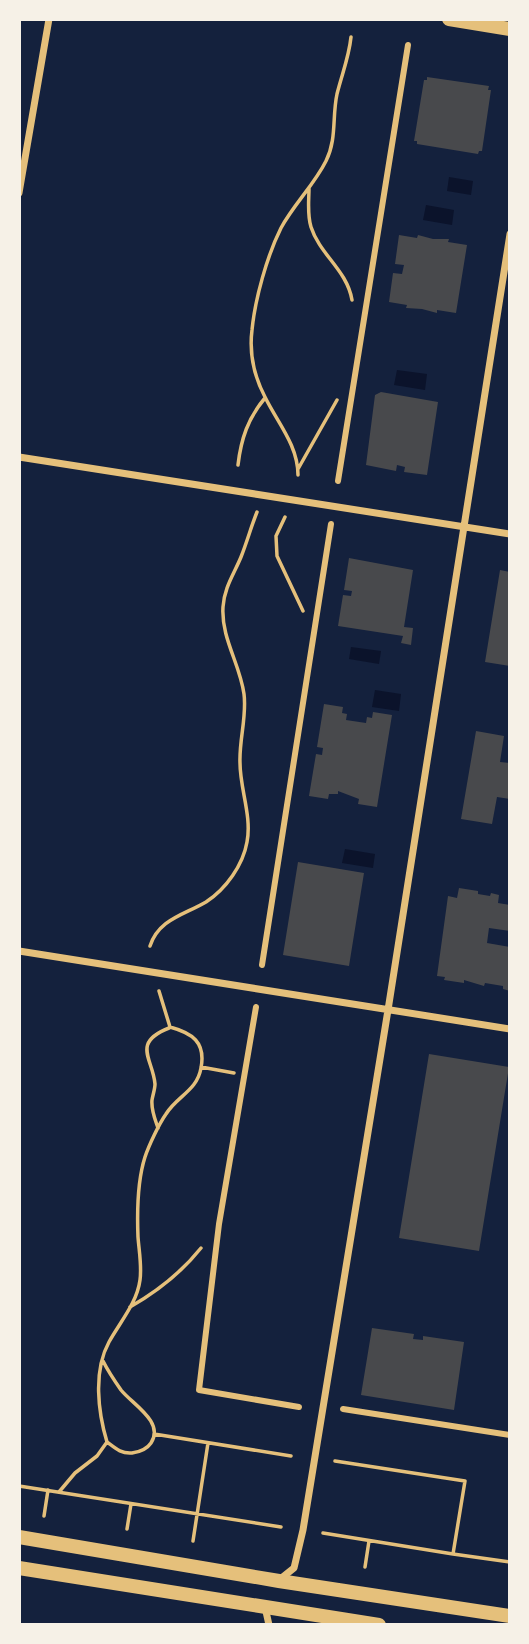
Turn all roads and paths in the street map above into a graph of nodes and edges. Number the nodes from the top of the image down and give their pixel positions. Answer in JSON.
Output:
{"nodes":[{"id":1,"x":48,"y":19,"type":"edge"},
{"id":2,"x":449,"y":19,"type":"edge"},
{"id":3,"x":510,"y":29,"type":"edge"},
{"id":4,"x":351,"y":37,"type":"dead end"},
{"id":5,"x":408,"y":45,"type":"dead end"},
{"id":6,"x":309,"y":188,"type":"junction"},
{"id":7,"x":19,"y":193,"type":"edge"},
{"id":8,"x":510,"y":234,"type":"edge"},
{"id":9,"x":354,"y":309,"type":"dead end"},
{"id":10,"x":339,"y":393,"type":"dead end"},
{"id":11,"x":265,"y":398,"type":"junction"},
{"id":12,"x":19,"y":457,"type":"edge"},
{"id":13,"x":238,"y":465,"type":"dead end"},
{"id":14,"x":298,"y":469,"type":"junction"},
{"id":15,"x":298,"y":475,"type":"dead end"},
{"id":16,"x":338,"y":481,"type":"dead end"},
{"id":17,"x":257,"y":512,"type":"dead end"},
{"id":18,"x":285,"y":516,"type":"dead end"},
{"id":19,"x":331,"y":524,"type":"dead end"},
{"id":20,"x":463,"y":527,"type":"junction"},
{"id":21,"x":510,"y":534,"type":"edge"},
{"id":22,"x":314,"y":630,"type":"junction"},
{"id":23,"x":150,"y":946,"type":"dead end"},
{"id":24,"x":19,"y":951,"type":"edge"},
{"id":25,"x":262,"y":965,"type":"dead end"},
{"id":26,"x":159,"y":991,"type":"dead end"},
{"id":27,"x":256,"y":1007,"type":"dead end"},
{"id":28,"x":388,"y":1010,"type":"junction"},
{"id":29,"x":170,"y":1027,"type":"junction"},
{"id":30,"x":510,"y":1029,"type":"edge"},
{"id":31,"x":201,"y":1068,"type":"junction"},
{"id":32,"x":244,"y":1074,"type":"junction"},
{"id":33,"x":159,"y":1130,"type":"junction"},
{"id":34,"x":219,"y":1224,"type":"junction"},
{"id":35,"x":130,"y":1307,"type":"junction"},
{"id":36,"x":103,"y":1360,"type":"junction"},
{"id":37,"x":299,"y":1407,"type":"dead end"},
{"id":38,"x":343,"y":1409,"type":"dead end"},
{"id":39,"x":155,"y":1434,"type":"junction"},
{"id":40,"x":510,"y":1435,"type":"edge"},
{"id":41,"x":107,"y":1442,"type":"junction"},
{"id":42,"x":208,"y":1443,"type":"junction"},
{"id":43,"x":291,"y":1457,"type":"dead end"},
{"id":44,"x":335,"y":1461,"type":"dead end"},
{"id":45,"x":19,"y":1486,"type":"edge"},
{"id":46,"x":48,"y":1490,"type":"junction"},
{"id":47,"x":59,"y":1492,"type":"junction"},
{"id":48,"x":131,"y":1504,"type":"junction"},
{"id":49,"x":197,"y":1515,"type":"junction"},
{"id":50,"x":44,"y":1516,"type":"dead end"},
{"id":51,"x":281,"y":1527,"type":"dead end"},
{"id":52,"x":127,"y":1530,"type":"dead end"},
{"id":53,"x":323,"y":1533,"type":"dead end"},
{"id":54,"x":19,"y":1537,"type":"edge"},
{"id":55,"x":193,"y":1541,"type":"dead end"},
{"id":56,"x":369,"y":1541,"type":"junction"},
{"id":57,"x":453,"y":1554,"type":"junction"},
{"id":58,"x":510,"y":1562,"type":"edge"},
{"id":59,"x":365,"y":1567,"type":"dead end"},
{"id":60,"x":19,"y":1568,"type":"edge"},
{"id":61,"x":279,"y":1581,"type":"junction"},
{"id":62,"x":265,"y":1606,"type":"junction"},
{"id":63,"x":510,"y":1616,"type":"edge"},
{"id":64,"x":308,"y":1619,"type":"edge"},
{"id":65,"x":269,"y":1625,"type":"edge"},
{"id":66,"x":379,"y":1625,"type":"edge"}],
"edges":[{"from":1,"to":7,"type":"street"},
{"from":2,"to":3,"type":"main road"},
{"from":4,"to":6,"type":"path"},
{"from":5,"to":16,"type":"street"},
{"from":6,"to":9,"type":"path"},
{"from":6,"to":11,"type":"path"},
{"from":8,"to":20,"type":"street"},
{"from":10,"to":14,"type":"path"},
{"from":11,"to":13,"type":"path"},
{"from":11,"to":14,"type":"path"},
{"from":12,"to":20,"type":"street"},
{"from":14,"to":15,"type":"path"},
{"from":17,"to":23,"type":"path"},
{"from":18,"to":22,"type":"path"},
{"from":19,"to":22,"type":"street"},
{"from":20,"to":21,"type":"street"},
{"from":20,"to":28,"type":"street"},
{"from":22,"to":25,"type":"street"},
{"from":24,"to":28,"type":"street"},
{"from":26,"to":29,"type":"path"},
{"from":27,"to":32,"type":"street"},
{"from":28,"to":30,"type":"street"},
{"from":28,"to":61,"type":"street"},
{"from":29,"to":31,"type":"path"},
{"from":29,"to":33,"type":"path"},
{"from":31,"to":32,"type":"path"},
{"from":31,"to":33,"type":"path"},
{"from":32,"to":34,"type":"street"},
{"from":33,"to":35,"type":"path"},
{"from":34,"to":35,"type":"path"},
{"from":34,"to":37,"type":"street"},
{"from":35,"to":36,"type":"path"},
{"from":36,"to":39,"type":"path"},
{"from":36,"to":41,"type":"path"},
{"from":38,"to":40,"type":"street"},
{"from":39,"to":41,"type":"path"},
{"from":39,"to":42,"type":"path"},
{"from":41,"to":47,"type":"path"},
{"from":42,"to":43,"type":"path"},
{"from":42,"to":49,"type":"path"},
{"from":44,"to":57,"type":"path"},
{"from":45,"to":46,"type":"path"},
{"from":46,"to":47,"type":"path"},
{"from":46,"to":50,"type":"path"},
{"from":47,"to":48,"type":"path"},
{"from":48,"to":49,"type":"path"},
{"from":48,"to":52,"type":"path"},
{"from":49,"to":51,"type":"path"},
{"from":49,"to":55,"type":"path"},
{"from":53,"to":56,"type":"path"},
{"from":54,"to":61,"type":"main road"},
{"from":56,"to":57,"type":"path"},
{"from":56,"to":59,"type":"path"},
{"from":57,"to":58,"type":"path"},
{"from":60,"to":62,"type":"main road"},
{"from":61,"to":63,"type":"main road"},
{"from":62,"to":64,"type":"main road"},
{"from":62,"to":65,"type":"street"},
{"from":64,"to":66,"type":"main road"}]}
